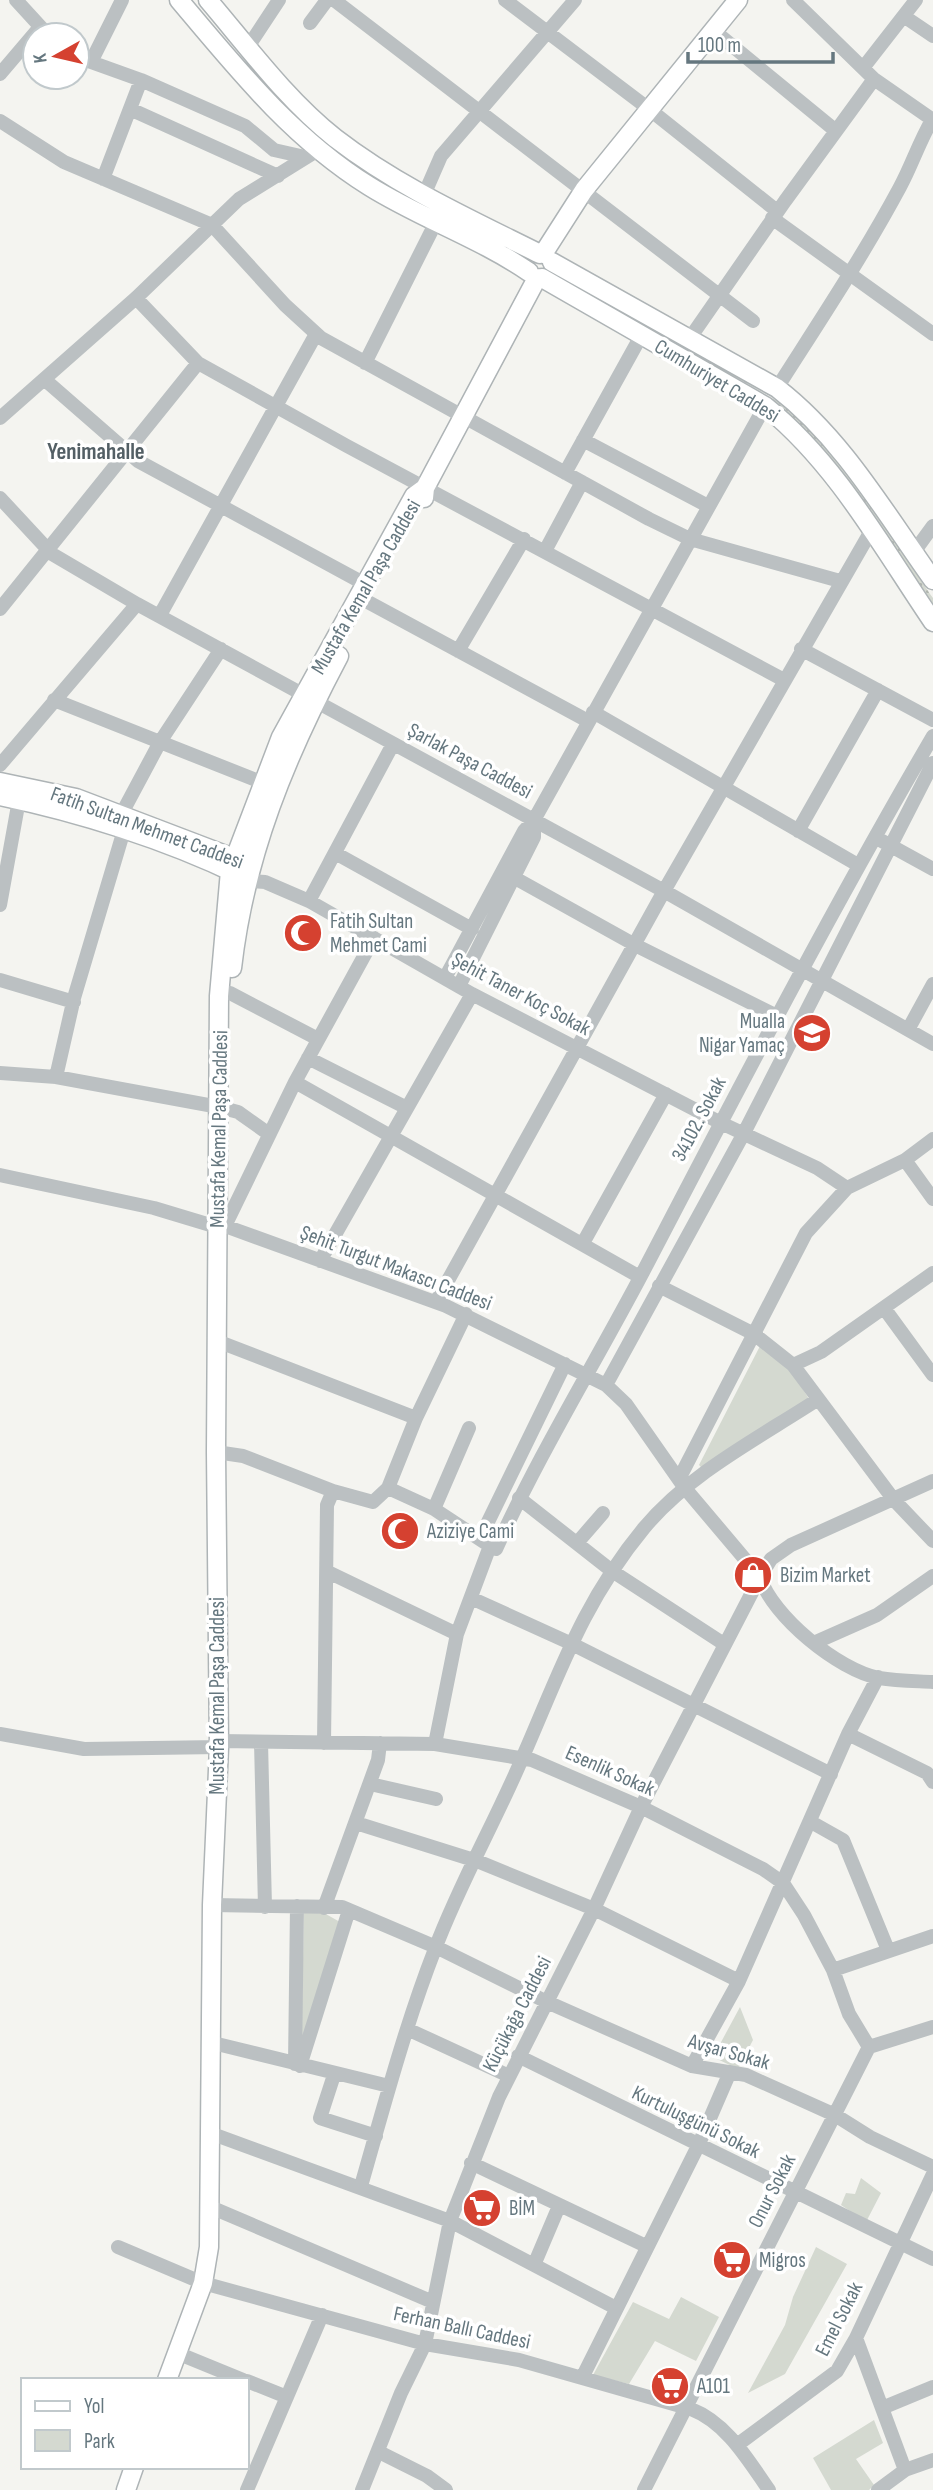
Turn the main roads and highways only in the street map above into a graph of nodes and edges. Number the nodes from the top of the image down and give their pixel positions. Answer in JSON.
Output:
{"nodes":[{"id":1,"x":179,"y":0,"type":"edge"},
{"id":2,"x":208,"y":0,"type":"edge"},
{"id":3,"x":738,"y":0,"type":"edge"},
{"id":4,"x":334,"y":137,"type":"junction"},
{"id":5,"x":311,"y":154,"type":"junction"},
{"id":6,"x":545,"y":257,"type":"junction"},
{"id":7,"x":536,"y":276,"type":"junction"},
{"id":8,"x":777,"y":388,"type":"junction"},
{"id":9,"x":765,"y":406,"type":"junction"},
{"id":10,"x":933,"y":580,"type":"edge"},
{"id":11,"x":933,"y":622,"type":"edge"},
{"id":12,"x":310,"y":698,"type":"junction"},
{"id":13,"x":0,"y":782,"type":"edge"},
{"id":14,"x":0,"y":796,"type":"edge"},
{"id":15,"x":123,"y":823,"type":"junction"},
{"id":16,"x":232,"y":865,"type":"junction"},
{"id":17,"x":256,"y":876,"type":"junction"},
{"id":18,"x":225,"y":999,"type":"junction"},
{"id":19,"x":168,"y":2378,"type":"edge"},
{"id":20,"x":133,"y":2469,"type":"edge"},
{"id":21,"x":126,"y":2490,"type":"edge"}],
"edges":[{"from":1,"to":5,"type":"main road","name":"Cumhuriyet Caddesi"},
{"from":2,"to":4,"type":"main road","name":"Cumhuriyet Caddesi"},
{"from":3,"to":6,"type":"main road"},
{"from":4,"to":5,"type":"main road"},
{"from":4,"to":6,"type":"main road","name":"Cumhuriyet Caddesi"},
{"from":5,"to":7,"type":"main road","name":"Cumhuriyet Caddesi"},
{"from":6,"to":7,"type":"main road"},
{"from":6,"to":8,"type":"main road","name":"Cumhuriyet Caddesi"},
{"from":7,"to":9,"type":"main road","name":"Cumhuriyet Caddesi"},
{"from":7,"to":12,"type":"main road","name":"Mustafa Kemal Paşa Caddesi"},
{"from":8,"to":9,"type":"main road"},
{"from":8,"to":10,"type":"main road","name":"Cumhuriyet Caddesi"},
{"from":9,"to":11,"type":"main road","name":"Cumhuriyet Caddesi"},
{"from":12,"to":16,"type":"main road","name":"Mustafa Kemal Paşa Caddesi"},
{"from":12,"to":17,"type":"main road","name":"Mustafa Kemal Paşa Caddesi"},
{"from":13,"to":15,"type":"main road","name":"Fatih Sultan Mehmet Caddesi"},
{"from":14,"to":15,"type":"main road","name":"Fatih Sultan Mehmet Caddesi"},
{"from":15,"to":16,"type":"main road","name":"Fatih Sultan Mehmet Caddesi"},
{"from":16,"to":17,"type":"main road","name":"Fatih Sultan Mehmet Caddesi"},
{"from":16,"to":18,"type":"main road","name":"Mustafa Kemal Paşa Caddesi"},
{"from":17,"to":18,"type":"main road","name":"Mustafa Kemal Paşa Caddesi"},
{"from":18,"to":19,"type":"main road","name":"Mustafa Kemal Paşa Caddesi"},
{"from":20,"to":21,"type":"main road"}]}
